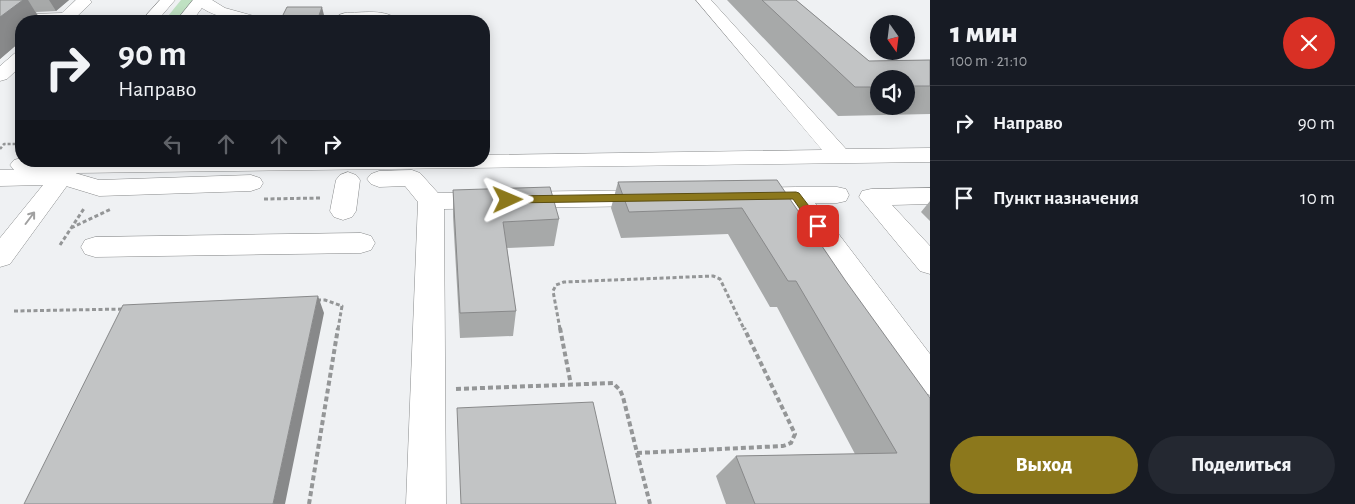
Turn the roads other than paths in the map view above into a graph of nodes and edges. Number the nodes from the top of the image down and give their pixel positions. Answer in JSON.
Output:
{"nodes":[{"id":1,"x":168,"y":0,"type":"edge"},
{"id":2,"x":201,"y":0,"type":"edge"},
{"id":3,"x":703,"y":0,"type":"edge"},
{"id":4,"x":85,"y":1,"type":"edge"},
{"id":5,"x":70,"y":15,"type":"edge"},
{"id":6,"x":155,"y":15,"type":"edge"},
{"id":7,"x":189,"y":15,"type":"edge"},
{"id":8,"x":234,"y":15,"type":"edge"},
{"id":9,"x":0,"y":20,"type":"edge"},
{"id":10,"x":15,"y":20,"type":"edge"},
{"id":11,"x":15,"y":61,"type":"edge"},
{"id":12,"x":0,"y":75,"type":"edge"},
{"id":13,"x":930,"y":154,"type":"edge"},
{"id":14,"x":840,"y":156,"type":"junction"},
{"id":15,"x":68,"y":168,"type":"edge"},
{"id":16,"x":13,"y":169,"type":"edge"},
{"id":17,"x":419,"y":180,"type":"edge"},
{"id":18,"x":837,"y":195,"type":"dead end"},
{"id":19,"x":727,"y":196,"type":"edge"},
{"id":20,"x":796,"y":196,"type":"junction"},
{"id":21,"x":930,"y":196,"type":"edge"},
{"id":22,"x":668,"y":197,"type":"edge"},
{"id":23,"x":361,"y":243,"type":"dead end"},
{"id":24,"x":95,"y":248,"type":"dead end"},
{"id":25,"x":0,"y":256,"type":"edge"},
{"id":26,"x":930,"y":264,"type":"edge"},
{"id":27,"x":930,"y":380,"type":"edge"},
{"id":28,"x":426,"y":504,"type":"edge"}],
"edges":[{"from":1,"to":6,"type":"main road"},
{"from":2,"to":7,"type":"main road"},
{"from":2,"to":8,"type":"main road"},
{"from":3,"to":14,"type":"main road"},
{"from":4,"to":5,"type":"main road"},
{"from":9,"to":10,"type":"main road"},
{"from":11,"to":12,"type":"main road"},
{"from":13,"to":14,"type":"main road"},
{"from":14,"to":17,"type":"main road"},
{"from":15,"to":16,"type":"main road"},
{"from":15,"to":17,"type":"main road"},
{"from":15,"to":17,"type":"main road"},
{"from":25,"to":15,"type":"main road","one_way":true},
{"from":17,"to":22,"type":"main road"},
{"from":17,"to":28,"type":"main road"},
{"from":18,"to":20,"type":"main road"},
{"from":19,"to":20,"type":"main road"},
{"from":20,"to":27,"type":"main road"},
{"from":21,"to":26,"type":"main road"},
{"from":23,"to":24,"type":"main road"}]}
